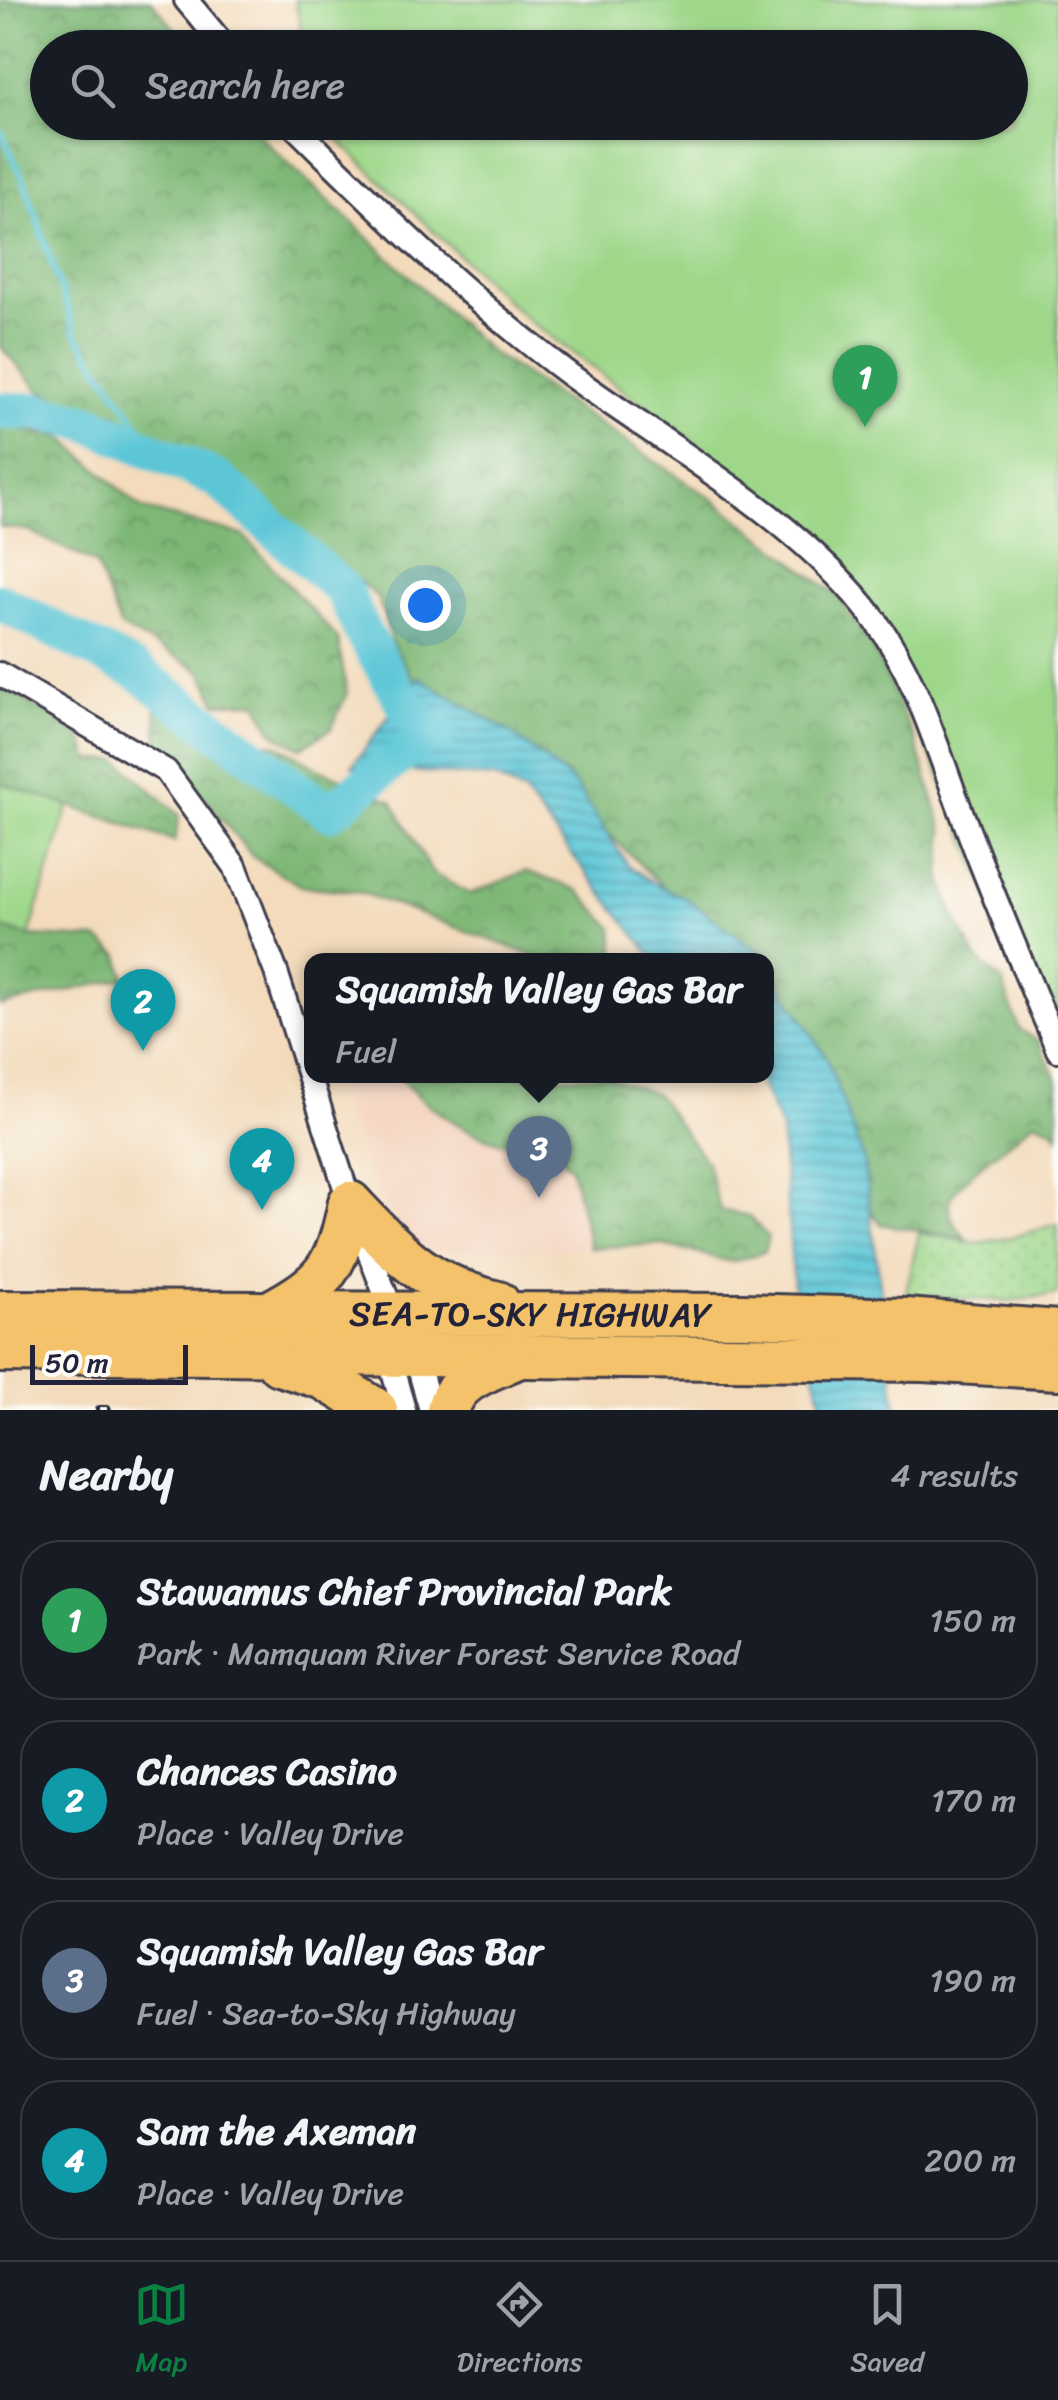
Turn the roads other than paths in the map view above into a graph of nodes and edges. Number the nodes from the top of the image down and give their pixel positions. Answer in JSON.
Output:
{"nodes":[{"id":1,"x":186,"y":0,"type":"edge"},
{"id":2,"x":211,"y":30,"type":"edge"},
{"id":3,"x":308,"y":140,"type":"edge"},
{"id":4,"x":0,"y":674,"type":"edge"},
{"id":5,"x":1058,"y":1050,"type":"edge"},
{"id":6,"x":304,"y":1059,"type":"edge"},
{"id":7,"x":312,"y":1083,"type":"edge"},
{"id":8,"x":350,"y":1203,"type":"junction"},
{"id":9,"x":0,"y":1312,"type":"edge"},
{"id":10,"x":268,"y":1313,"type":"junction"},
{"id":11,"x":542,"y":1314,"type":"junction"},
{"id":12,"x":1051,"y":1328,"type":"edge"},
{"id":13,"x":399,"y":1340,"type":"junction"},
{"id":14,"x":0,"y":1351,"type":"edge"},
{"id":15,"x":245,"y":1353,"type":"junction"},
{"id":16,"x":525,"y":1354,"type":"junction"},
{"id":17,"x":968,"y":1362,"type":"junction"},
{"id":18,"x":1058,"y":1368,"type":"edge"},
{"id":19,"x":1058,"y":1394,"type":"edge"},
{"id":20,"x":376,"y":1410,"type":"edge"},
{"id":21,"x":404,"y":1410,"type":"edge"},
{"id":22,"x":430,"y":1410,"type":"edge"},
{"id":23,"x":448,"y":1410,"type":"edge"}],
"edges":[{"from":1,"to":2,"type":"street"},
{"from":3,"to":5,"type":"street"},
{"from":4,"to":6,"type":"street"},
{"from":7,"to":8,"type":"street"},
{"from":8,"to":10,"type":"highway"},
{"from":8,"to":11,"type":"highway"},
{"from":8,"to":13,"type":"street"},
{"from":9,"to":10,"type":"highway","name":"SEA-TO-SKY HIGHWAY"},
{"from":10,"to":13,"type":"highway","name":"SEA-TO-SKY HIGHWAY"},
{"from":11,"to":12,"type":"highway","name":"SEA-TO-SKY HIGHWAY"},
{"from":11,"to":13,"type":"highway","name":"SEA-TO-SKY HIGHWAY"},
{"from":13,"to":15,"type":"highway","name":"SEA-TO-SKY HIGHWAY"},
{"from":13,"to":16,"type":"highway","name":"SEA-TO-SKY HIGHWAY"},
{"from":13,"to":21,"type":"street"},
{"from":13,"to":22,"type":"street"},
{"from":14,"to":15,"type":"highway","name":"SEA-TO-SKY HIGHWAY"},
{"from":15,"to":20,"type":"highway"},
{"from":16,"to":17,"type":"highway","name":"SEA-TO-SKY HIGHWAY"},
{"from":16,"to":23,"type":"highway"},
{"from":17,"to":18,"type":"highway","name":"SEA-TO-SKY HIGHWAY"},
{"from":17,"to":19,"type":"highway"}]}
